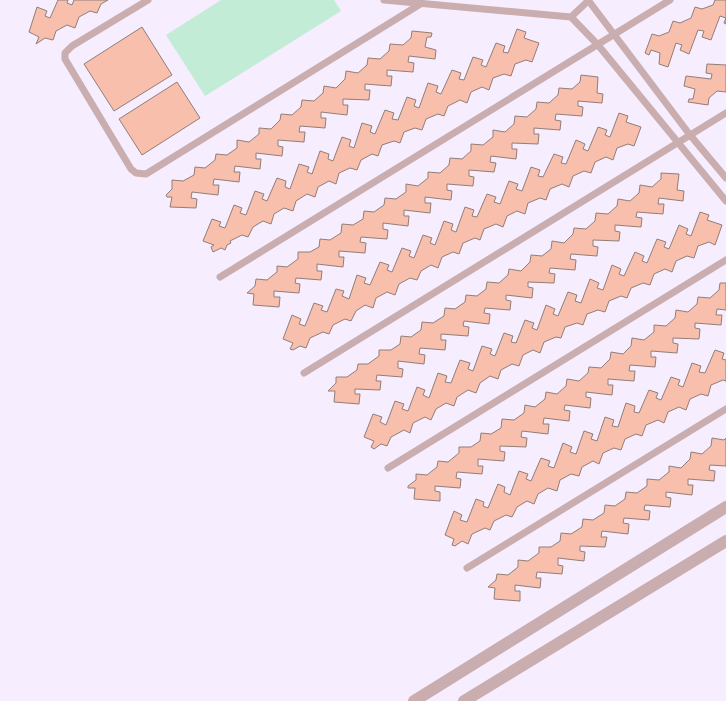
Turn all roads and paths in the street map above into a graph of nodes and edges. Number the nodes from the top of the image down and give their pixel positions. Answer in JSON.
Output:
{"nodes":[{"id":1,"x":148,"y":0,"type":"edge"},
{"id":2,"x":384,"y":0,"type":"edge"},
{"id":3,"x":670,"y":0,"type":"edge"},
{"id":4,"x":588,"y":1,"type":"edge"},
{"id":5,"x":422,"y":3,"type":"junction"},
{"id":6,"x":571,"y":17,"type":"junction"},
{"id":7,"x":614,"y":35,"type":"junction"},
{"id":8,"x":598,"y":45,"type":"junction"},
{"id":9,"x":726,"y":113,"type":"edge"},
{"id":10,"x":690,"y":135,"type":"junction"},
{"id":11,"x":678,"y":142,"type":"junction"},
{"id":12,"x":726,"y":178,"type":"edge"},
{"id":13,"x":726,"y":201,"type":"edge"},
{"id":14,"x":726,"y":260,"type":"edge"},
{"id":15,"x":220,"y":277,"type":"dead end"},
{"id":16,"x":304,"y":373,"type":"dead end"},
{"id":17,"x":726,"y":409,"type":"edge"},
{"id":18,"x":388,"y":468,"type":"dead end"},
{"id":19,"x":726,"y":507,"type":"edge"},
{"id":20,"x":726,"y":541,"type":"edge"},
{"id":21,"x":467,"y":568,"type":"dead end"},
{"id":22,"x":414,"y":701,"type":"edge"},
{"id":23,"x":464,"y":701,"type":"edge"}],
"edges":[{"from":1,"to":5,"type":"lane"},
{"from":2,"to":5,"type":"lane"},
{"from":3,"to":7,"type":"lane"},
{"from":4,"to":6,"type":"lane"},
{"from":4,"to":7,"type":"lane"},
{"from":5,"to":6,"type":"lane"},
{"from":6,"to":8,"type":"lane"},
{"from":7,"to":8,"type":"lane"},
{"from":7,"to":10,"type":"lane"},
{"from":8,"to":11,"type":"lane"},
{"from":8,"to":15,"type":"lane"},
{"from":9,"to":10,"type":"lane"},
{"from":10,"to":11,"type":"lane"},
{"from":10,"to":12,"type":"lane"},
{"from":11,"to":13,"type":"lane"},
{"from":11,"to":16,"type":"lane"},
{"from":14,"to":18,"type":"lane"},
{"from":17,"to":21,"type":"lane"},
{"from":19,"to":22,"type":"street"},
{"from":20,"to":23,"type":"street"}]}
